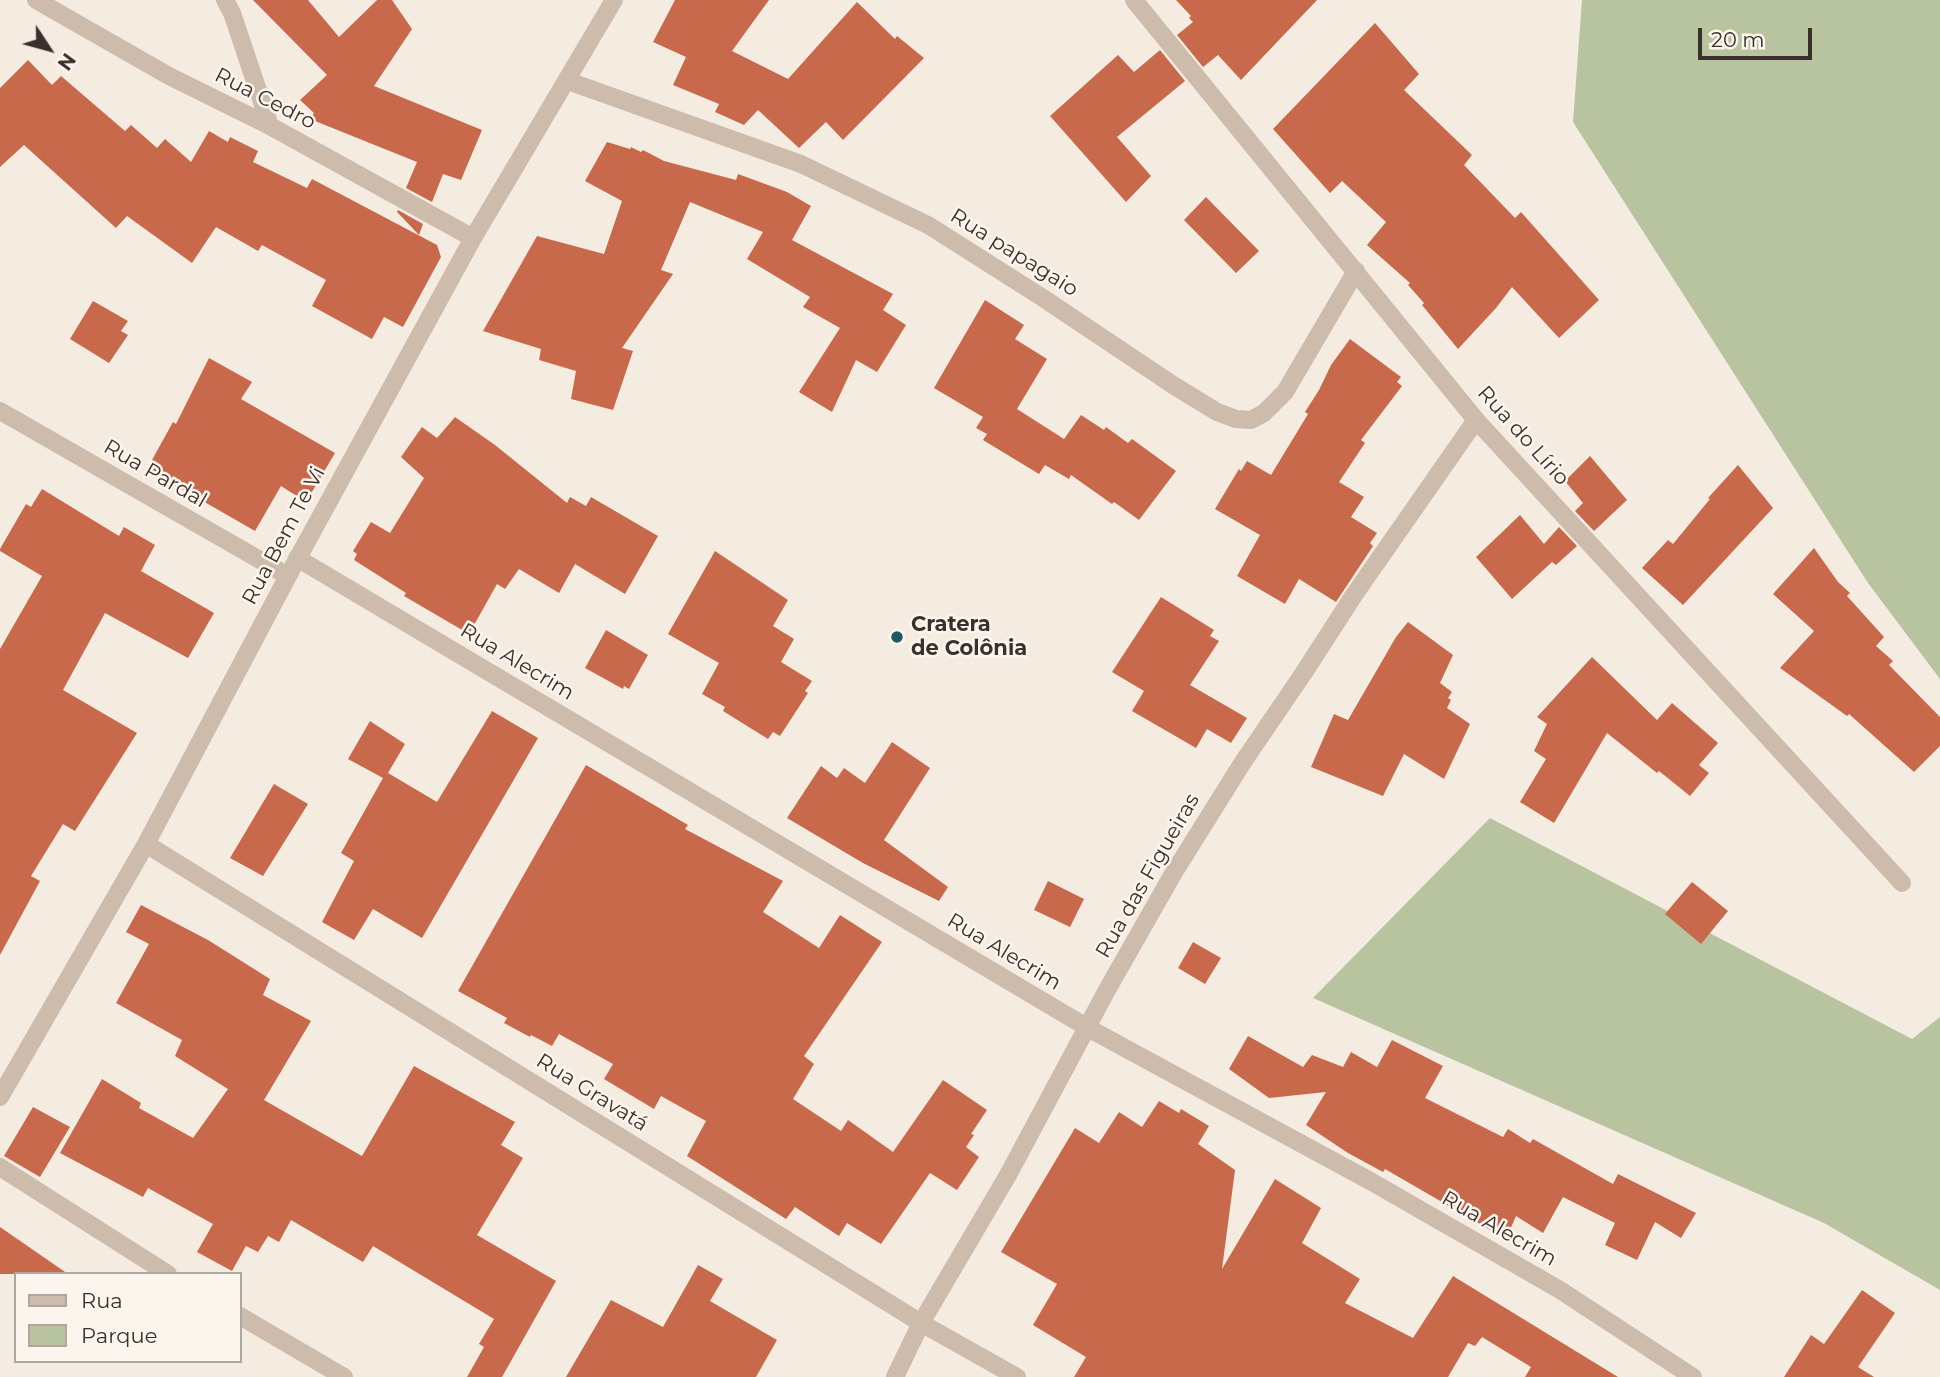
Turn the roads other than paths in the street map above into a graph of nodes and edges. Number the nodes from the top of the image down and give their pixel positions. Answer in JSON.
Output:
{"nodes":[{"id":1,"x":36,"y":0,"type":"edge"},
{"id":2,"x":225,"y":0,"type":"edge"},
{"id":3,"x":614,"y":0,"type":"edge"},
{"id":4,"x":1134,"y":0,"type":"edge"},
{"id":5,"x":568,"y":81,"type":"junction"},
{"id":6,"x":270,"y":125,"type":"junction"},
{"id":7,"x":473,"y":238,"type":"junction"},
{"id":8,"x":1356,"y":271,"type":"junction"},
{"id":9,"x":0,"y":411,"type":"edge"},
{"id":10,"x":1476,"y":420,"type":"junction"},
{"id":11,"x":297,"y":558,"type":"junction"},
{"id":12,"x":288,"y":576,"type":"junction"},
{"id":13,"x":146,"y":844,"type":"junction"},
{"id":14,"x":1902,"y":883,"type":"dead end"},
{"id":15,"x":1087,"y":1028,"type":"junction"},
{"id":16,"x":0,"y":1097,"type":"edge"},
{"id":17,"x":0,"y":1167,"type":"edge"},
{"id":18,"x":165,"y":1272,"type":"edge"},
{"id":19,"x":242,"y":1317,"type":"edge"},
{"id":20,"x":921,"y":1323,"type":"junction"},
{"id":21,"x":344,"y":1377,"type":"edge"},
{"id":22,"x":895,"y":1377,"type":"edge"},
{"id":23,"x":1017,"y":1377,"type":"edge"},
{"id":24,"x":1693,"y":1377,"type":"edge"}],
"edges":[{"from":1,"to":6,"type":"street","name":"Rua Cedro"},
{"from":2,"to":6,"type":"street"},
{"from":3,"to":5,"type":"street","name":"Rua Bem Te Vi"},
{"from":4,"to":8,"type":"street","name":"Rua do Lírio"},
{"from":5,"to":7,"type":"street","name":"Rua Bem Te Vi"},
{"from":5,"to":8,"type":"street","name":"Rua papagaio"},
{"from":6,"to":7,"type":"street","name":"Rua Cedro"},
{"from":7,"to":11,"type":"street","name":"Rua Bem Te Vi"},
{"from":8,"to":10,"type":"street","name":"Rua do Lírio"},
{"from":9,"to":12,"type":"street","name":"Rua Pardal"},
{"from":10,"to":14,"type":"street","name":"Rua do Lírio"},
{"from":10,"to":15,"type":"street","name":"Rua das Figueiras"},
{"from":11,"to":12,"type":"street","name":"Rua Bem Te Vi"},
{"from":11,"to":15,"type":"street","name":"Rua Alecrim"},
{"from":12,"to":13,"type":"street","name":"Rua Bem Te Vi"},
{"from":13,"to":16,"type":"street","name":"Rua Bem Te Vi"},
{"from":13,"to":20,"type":"street","name":"Rua Gravatá"},
{"from":15,"to":20,"type":"street","name":"Rua das Figueiras"},
{"from":15,"to":24,"type":"street","name":"Rua Alecrim"},
{"from":17,"to":18,"type":"street"},
{"from":19,"to":21,"type":"street"},
{"from":20,"to":22,"type":"street","name":"Rua das Figueiras"},
{"from":20,"to":23,"type":"street","name":"Rua Gravatá"}]}
